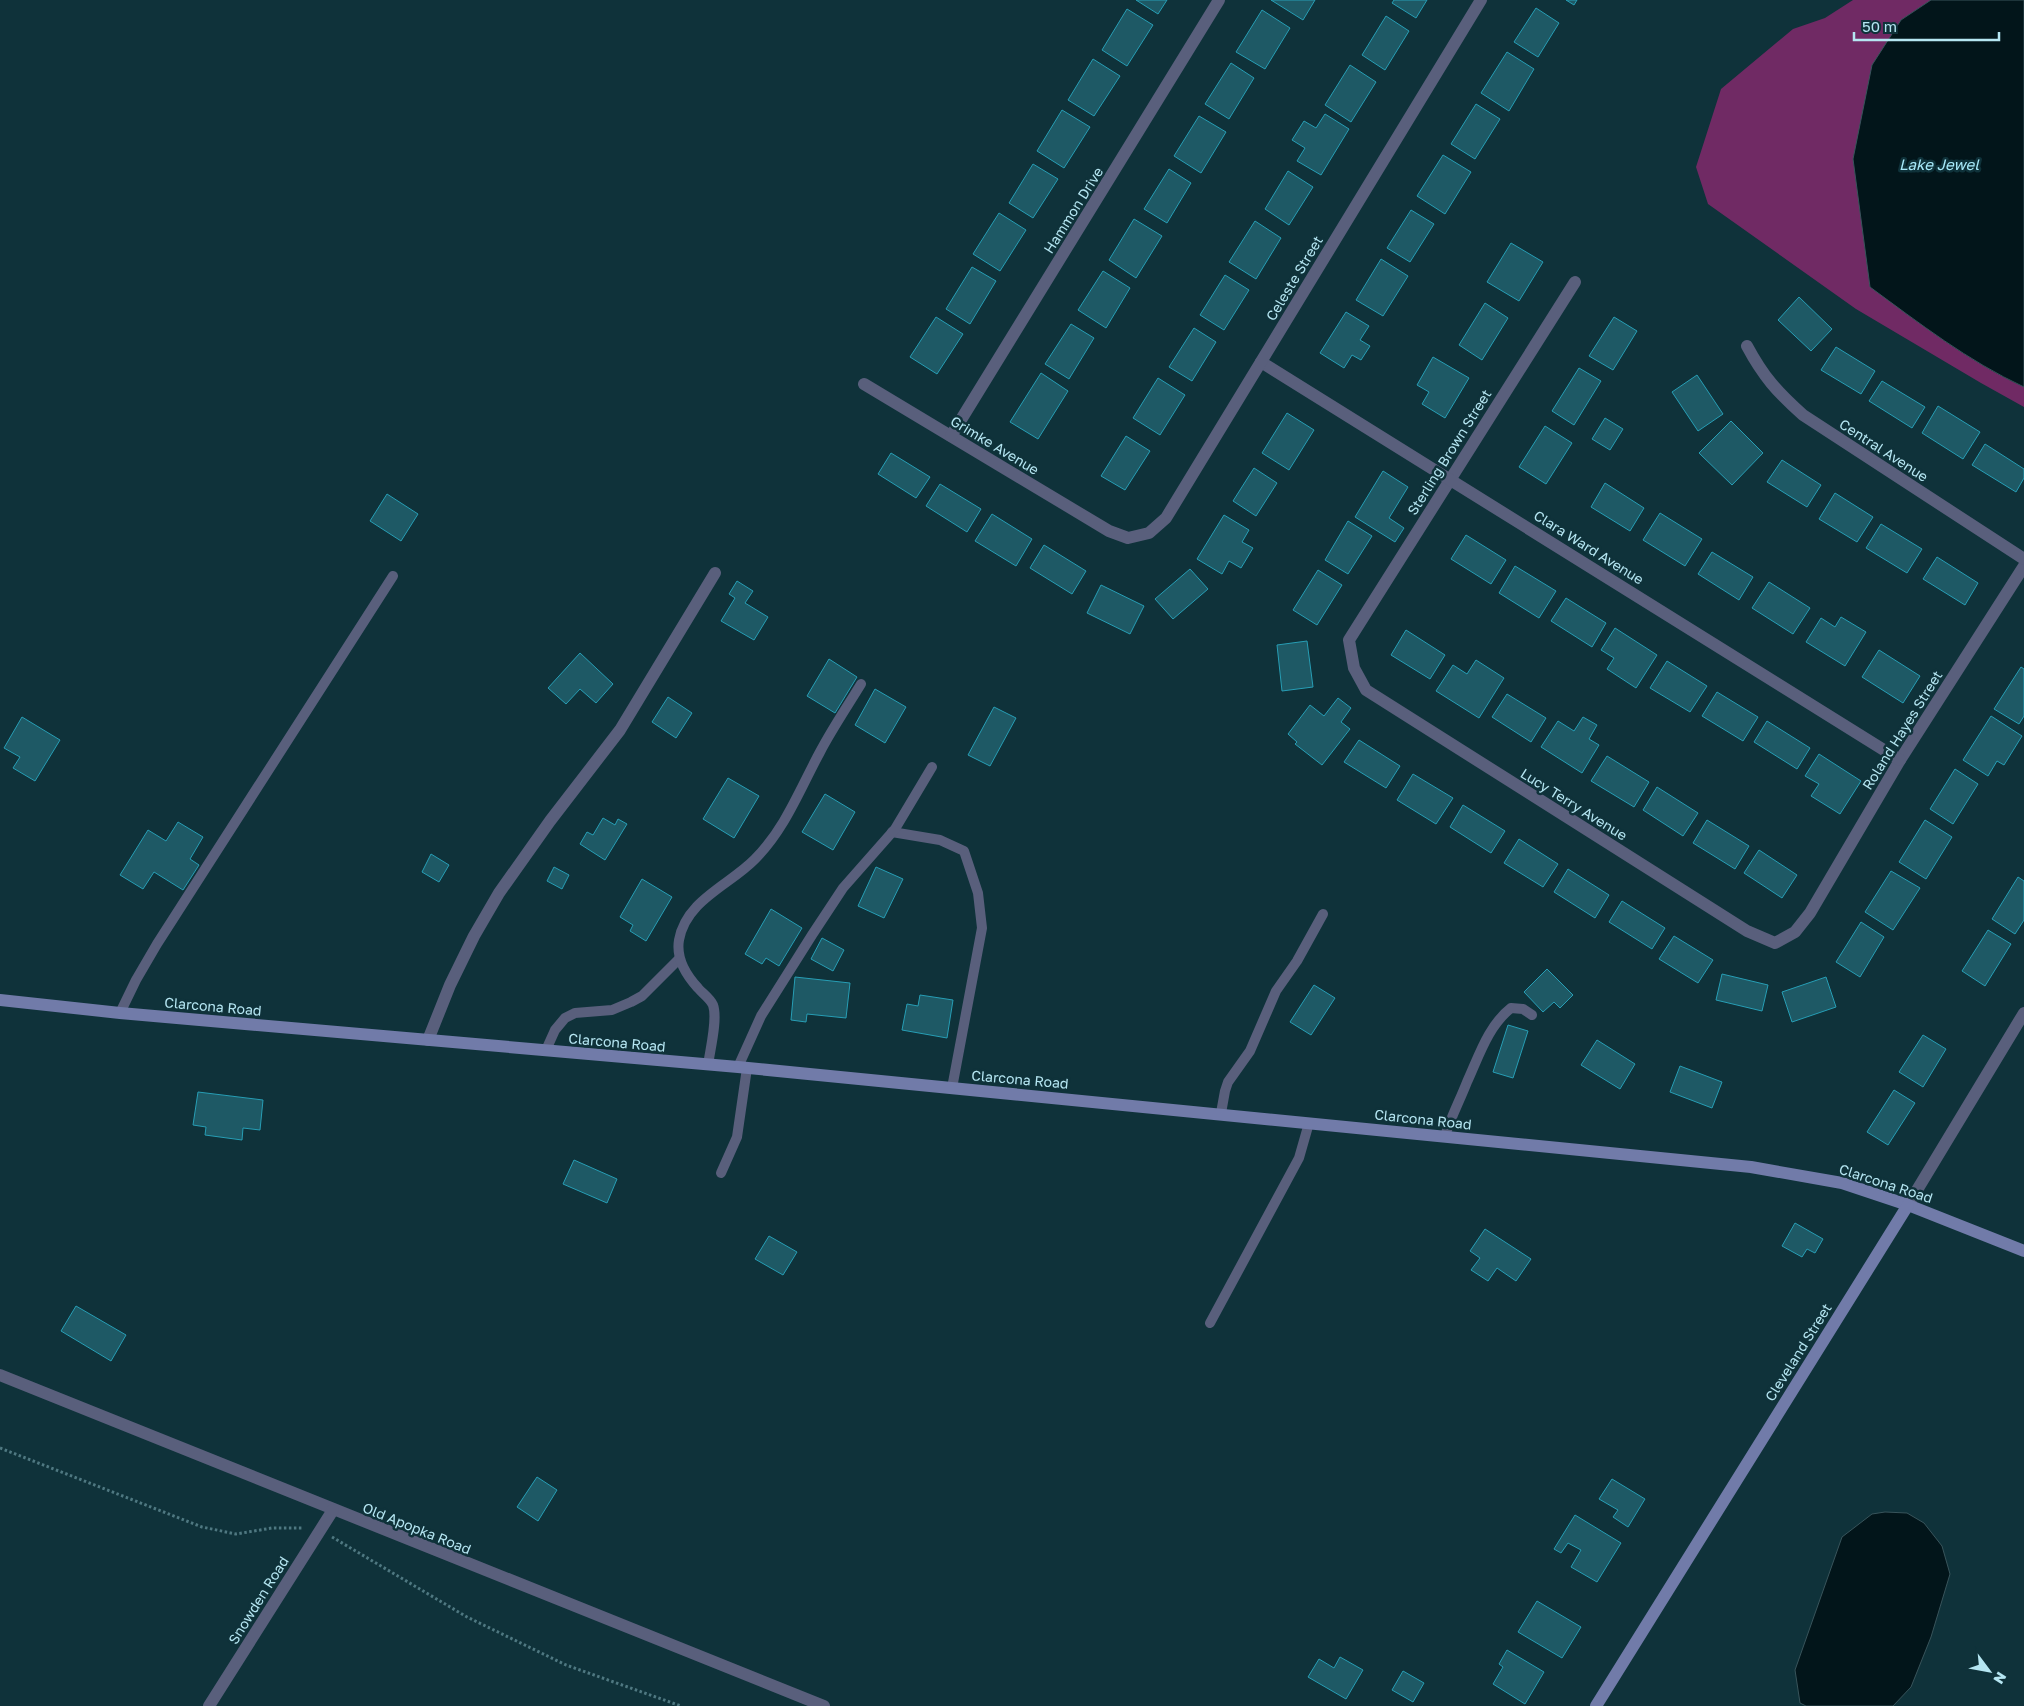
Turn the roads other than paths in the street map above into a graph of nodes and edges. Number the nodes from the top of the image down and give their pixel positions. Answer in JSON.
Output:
{"nodes":[{"id":1,"x":1219,"y":0,"type":"edge"},
{"id":2,"x":1481,"y":0,"type":"edge"},
{"id":3,"x":1575,"y":282,"type":"dead end"},
{"id":4,"x":1747,"y":346,"type":"dead end"},
{"id":5,"x":1261,"y":362,"type":"junction"},
{"id":6,"x":864,"y":384,"type":"dead end"},
{"id":7,"x":952,"y":436,"type":"junction"},
{"id":8,"x":1450,"y":478,"type":"junction"},
{"id":9,"x":1109,"y":531,"type":"joint"},
{"id":10,"x":2024,"y":559,"type":"edge"},
{"id":11,"x":2024,"y":566,"type":"edge"},
{"id":12,"x":716,"y":573,"type":"dead end"},
{"id":13,"x":393,"y":576,"type":"dead end"},
{"id":14,"x":1349,"y":640,"type":"joint"},
{"id":15,"x":861,"y":684,"type":"dead end"},
{"id":16,"x":1900,"y":760,"type":"junction"},
{"id":17,"x":932,"y":767,"type":"dead end"},
{"id":18,"x":892,"y":832,"type":"junction"},
{"id":19,"x":1810,"y":913,"type":"joint"},
{"id":20,"x":1322,"y":914,"type":"dead end"},
{"id":21,"x":679,"y":959,"type":"junction"},
{"id":22,"x":0,"y":1000,"type":"edge"},
{"id":23,"x":2024,"y":1012,"type":"edge"},
{"id":24,"x":120,"y":1013,"type":"junction"},
{"id":25,"x":1532,"y":1015,"type":"dead end"},
{"id":26,"x":428,"y":1040,"type":"junction"},
{"id":27,"x":546,"y":1050,"type":"junction"},
{"id":28,"x":708,"y":1065,"type":"junction"},
{"id":29,"x":742,"y":1068,"type":"junction"},
{"id":30,"x":952,"y":1088,"type":"junction"},
{"id":31,"x":1221,"y":1114,"type":"junction"},
{"id":32,"x":1309,"y":1122,"type":"junction"},
{"id":33,"x":1445,"y":1136,"type":"junction"},
{"id":34,"x":721,"y":1173,"type":"dead end"},
{"id":35,"x":1908,"y":1205,"type":"junction"},
{"id":36,"x":2024,"y":1251,"type":"edge"},
{"id":37,"x":1210,"y":1323,"type":"dead end"},
{"id":38,"x":0,"y":1376,"type":"edge"},
{"id":39,"x":333,"y":1510,"type":"junction"},
{"id":40,"x":209,"y":1706,"type":"edge"},
{"id":41,"x":824,"y":1706,"type":"edge"},
{"id":42,"x":1596,"y":1706,"type":"edge"}],
"edges":[{"from":1,"to":7,"type":"street","name":"Hammon Drive"},
{"from":2,"to":5,"type":"street","name":"Celeste Street"},
{"from":3,"to":8,"type":"street","name":"Sterling Brown Street"},
{"from":4,"to":10,"type":"street","name":"Central Avenue"},
{"from":5,"to":8,"type":"street","name":"Clara Ward Avenue"},
{"from":5,"to":9,"type":"street","name":"Celeste Street"},
{"from":6,"to":7,"type":"street","name":"Grimke Avenue"},
{"from":7,"to":9,"type":"street","name":"Grimke Avenue"},
{"from":8,"to":14,"type":"street","name":"Sterling Brown Street"},
{"from":8,"to":16,"type":"street","name":"Clara Ward Avenue"},
{"from":11,"to":16,"type":"street","name":"Roland Hayes Street"},
{"from":12,"to":26,"type":"street"},
{"from":13,"to":24,"type":"lane"},
{"from":14,"to":19,"type":"street","name":"Lucy Terry Avenue"},
{"from":15,"to":21,"type":"lane"},
{"from":16,"to":19,"type":"street","name":"Roland Hayes Street"},
{"from":17,"to":18,"type":"lane"},
{"from":18,"to":29,"type":"lane"},
{"from":18,"to":30,"type":"lane"},
{"from":20,"to":31,"type":"lane"},
{"from":21,"to":27,"type":"lane"},
{"from":21,"to":28,"type":"lane"},
{"from":22,"to":24,"type":"main road","name":"Clarcona Road"},
{"from":23,"to":35,"type":"street","name":"Cleveland Street"},
{"from":24,"to":26,"type":"main road","name":"Clarcona Road"},
{"from":25,"to":33,"type":"lane"},
{"from":26,"to":27,"type":"main road","name":"Clarcona Road"},
{"from":27,"to":28,"type":"main road","name":"Clarcona Road"},
{"from":28,"to":29,"type":"main road","name":"Clarcona Road"},
{"from":29,"to":30,"type":"main road","name":"Clarcona Road"},
{"from":29,"to":34,"type":"lane"},
{"from":30,"to":31,"type":"main road","name":"Clarcona Road"},
{"from":31,"to":32,"type":"main road","name":"Clarcona Road"},
{"from":32,"to":33,"type":"main road","name":"Clarcona Road"},
{"from":32,"to":37,"type":"lane"},
{"from":33,"to":35,"type":"main road","name":"Clarcona Road"},
{"from":35,"to":36,"type":"main road","name":"Clarcona Road"},
{"from":35,"to":42,"type":"main road","name":"Cleveland Street"},
{"from":38,"to":39,"type":"street","name":"Old Apopka Road"},
{"from":39,"to":40,"type":"street","name":"Snowden Road"},
{"from":39,"to":41,"type":"street","name":"Old Apopka Road"}]}
